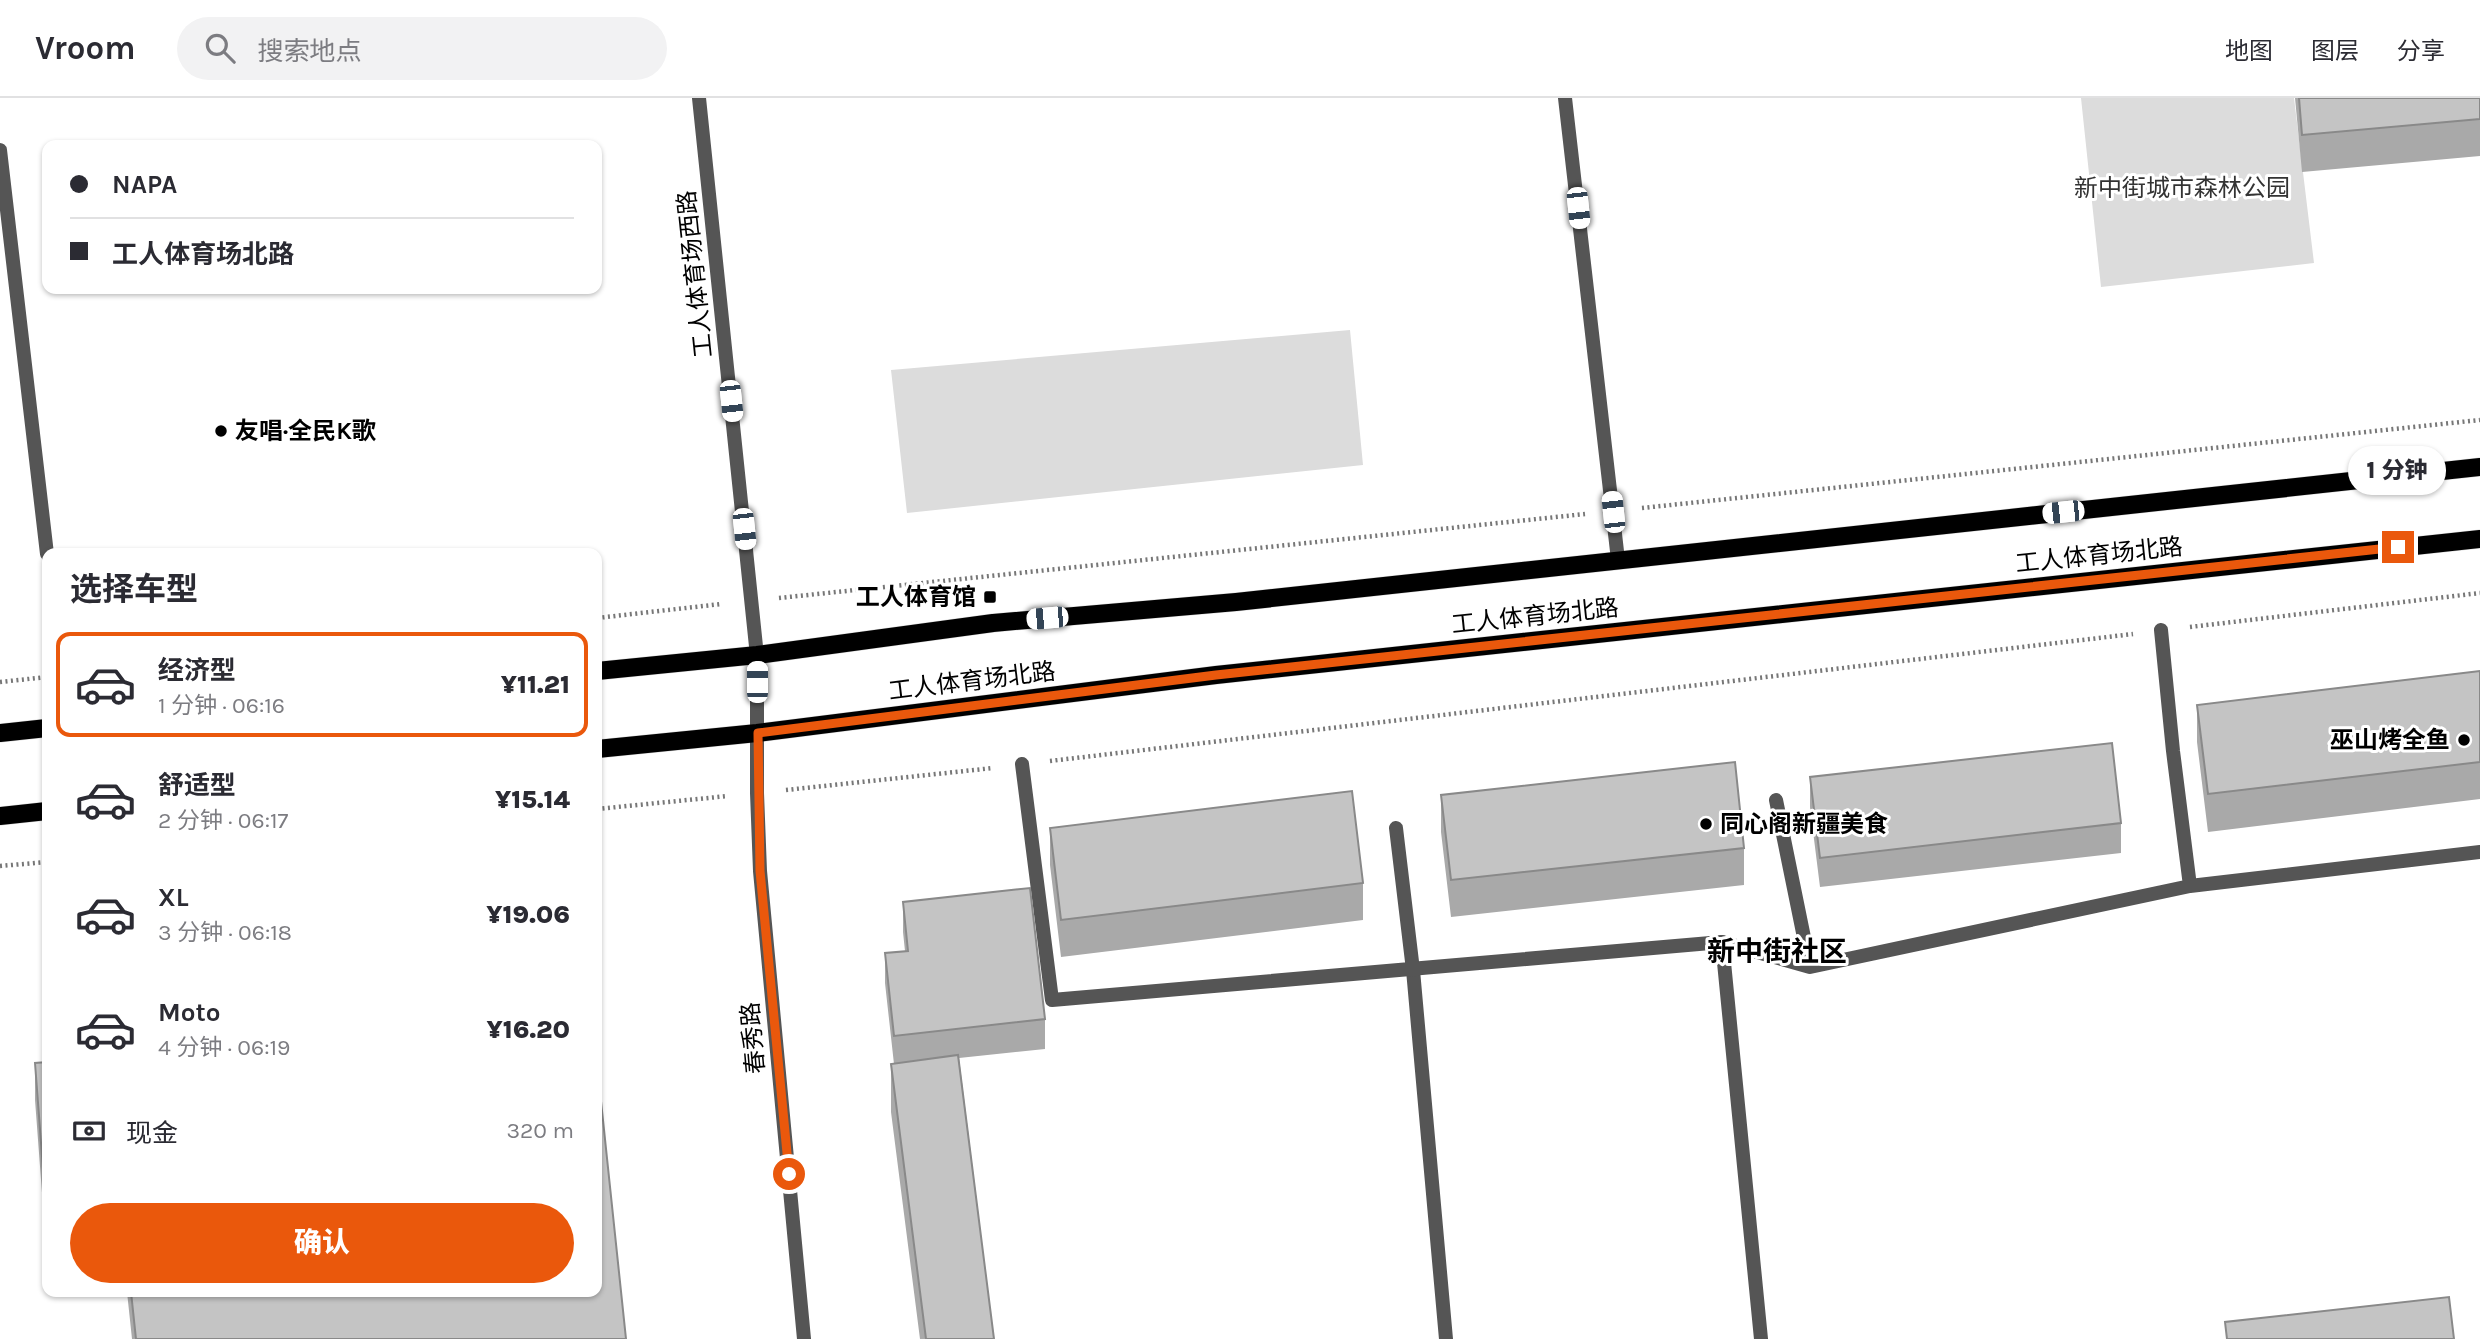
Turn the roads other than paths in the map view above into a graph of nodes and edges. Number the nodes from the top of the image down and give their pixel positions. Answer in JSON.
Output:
{"nodes":[{"id":1,"x":699,"y":98,"type":"edge"},
{"id":2,"x":1565,"y":98,"type":"edge"},
{"id":3,"x":0,"y":150,"type":"edge"},
{"id":4,"x":2480,"y":467,"type":"edge"},
{"id":5,"x":2480,"y":539,"type":"edge"},
{"id":6,"x":46,"y":548,"type":"edge"},
{"id":7,"x":1618,"y":560,"type":"junction"},
{"id":8,"x":2161,"y":630,"type":"road end"},
{"id":9,"x":757,"y":655,"type":"junction"},
{"id":10,"x":602,"y":670,"type":"edge"},
{"id":11,"x":42,"y":729,"type":"edge"},
{"id":12,"x":0,"y":733,"type":"edge"},
{"id":13,"x":758,"y":733,"type":"junction"},
{"id":14,"x":602,"y":749,"type":"edge"},
{"id":15,"x":1023,"y":764,"type":"road end"},
{"id":16,"x":1776,"y":800,"type":"dead end"},
{"id":17,"x":42,"y":812,"type":"edge"},
{"id":18,"x":0,"y":816,"type":"edge"},
{"id":19,"x":1396,"y":828,"type":"dead end"},
{"id":20,"x":2480,"y":852,"type":"edge"},
{"id":21,"x":2190,"y":886,"type":"junction"},
{"id":22,"x":1722,"y":942,"type":"junction"},
{"id":23,"x":1810,"y":967,"type":"junction"},
{"id":24,"x":1413,"y":970,"type":"junction"},
{"id":25,"x":804,"y":1339,"type":"edge"},
{"id":26,"x":1446,"y":1339,"type":"edge"},
{"id":27,"x":1761,"y":1339,"type":"edge"}],
"edges":[{"from":1,"to":9,"type":"street","name":"工人体育场西路"},
{"from":2,"to":7,"type":"street"},
{"from":3,"to":6,"type":"street"},
{"from":4,"to":7,"type":"main road","name":"工人体育场北路"},
{"from":5,"to":13,"type":"main road","name":"工人体育场北路"},
{"from":7,"to":9,"type":"main road","name":"工人体育场北路"},
{"from":8,"to":21,"type":"street"},
{"from":9,"to":10,"type":"main road","name":"工人体育场北路"},
{"from":9,"to":13,"type":"street","name":"工人体育场西路"},
{"from":11,"to":12,"type":"main road"},
{"from":13,"to":14,"type":"main road","name":"工人体育场北路"},
{"from":13,"to":25,"type":"street","name":"春秀路"},
{"from":15,"to":24,"type":"street"},
{"from":16,"to":23,"type":"street"},
{"from":17,"to":18,"type":"main road"},
{"from":19,"to":24,"type":"street"},
{"from":20,"to":21,"type":"street"},
{"from":21,"to":23,"type":"street"},
{"from":22,"to":23,"type":"street"},
{"from":22,"to":24,"type":"street"},
{"from":22,"to":27,"type":"street"},
{"from":24,"to":26,"type":"street"}]}
